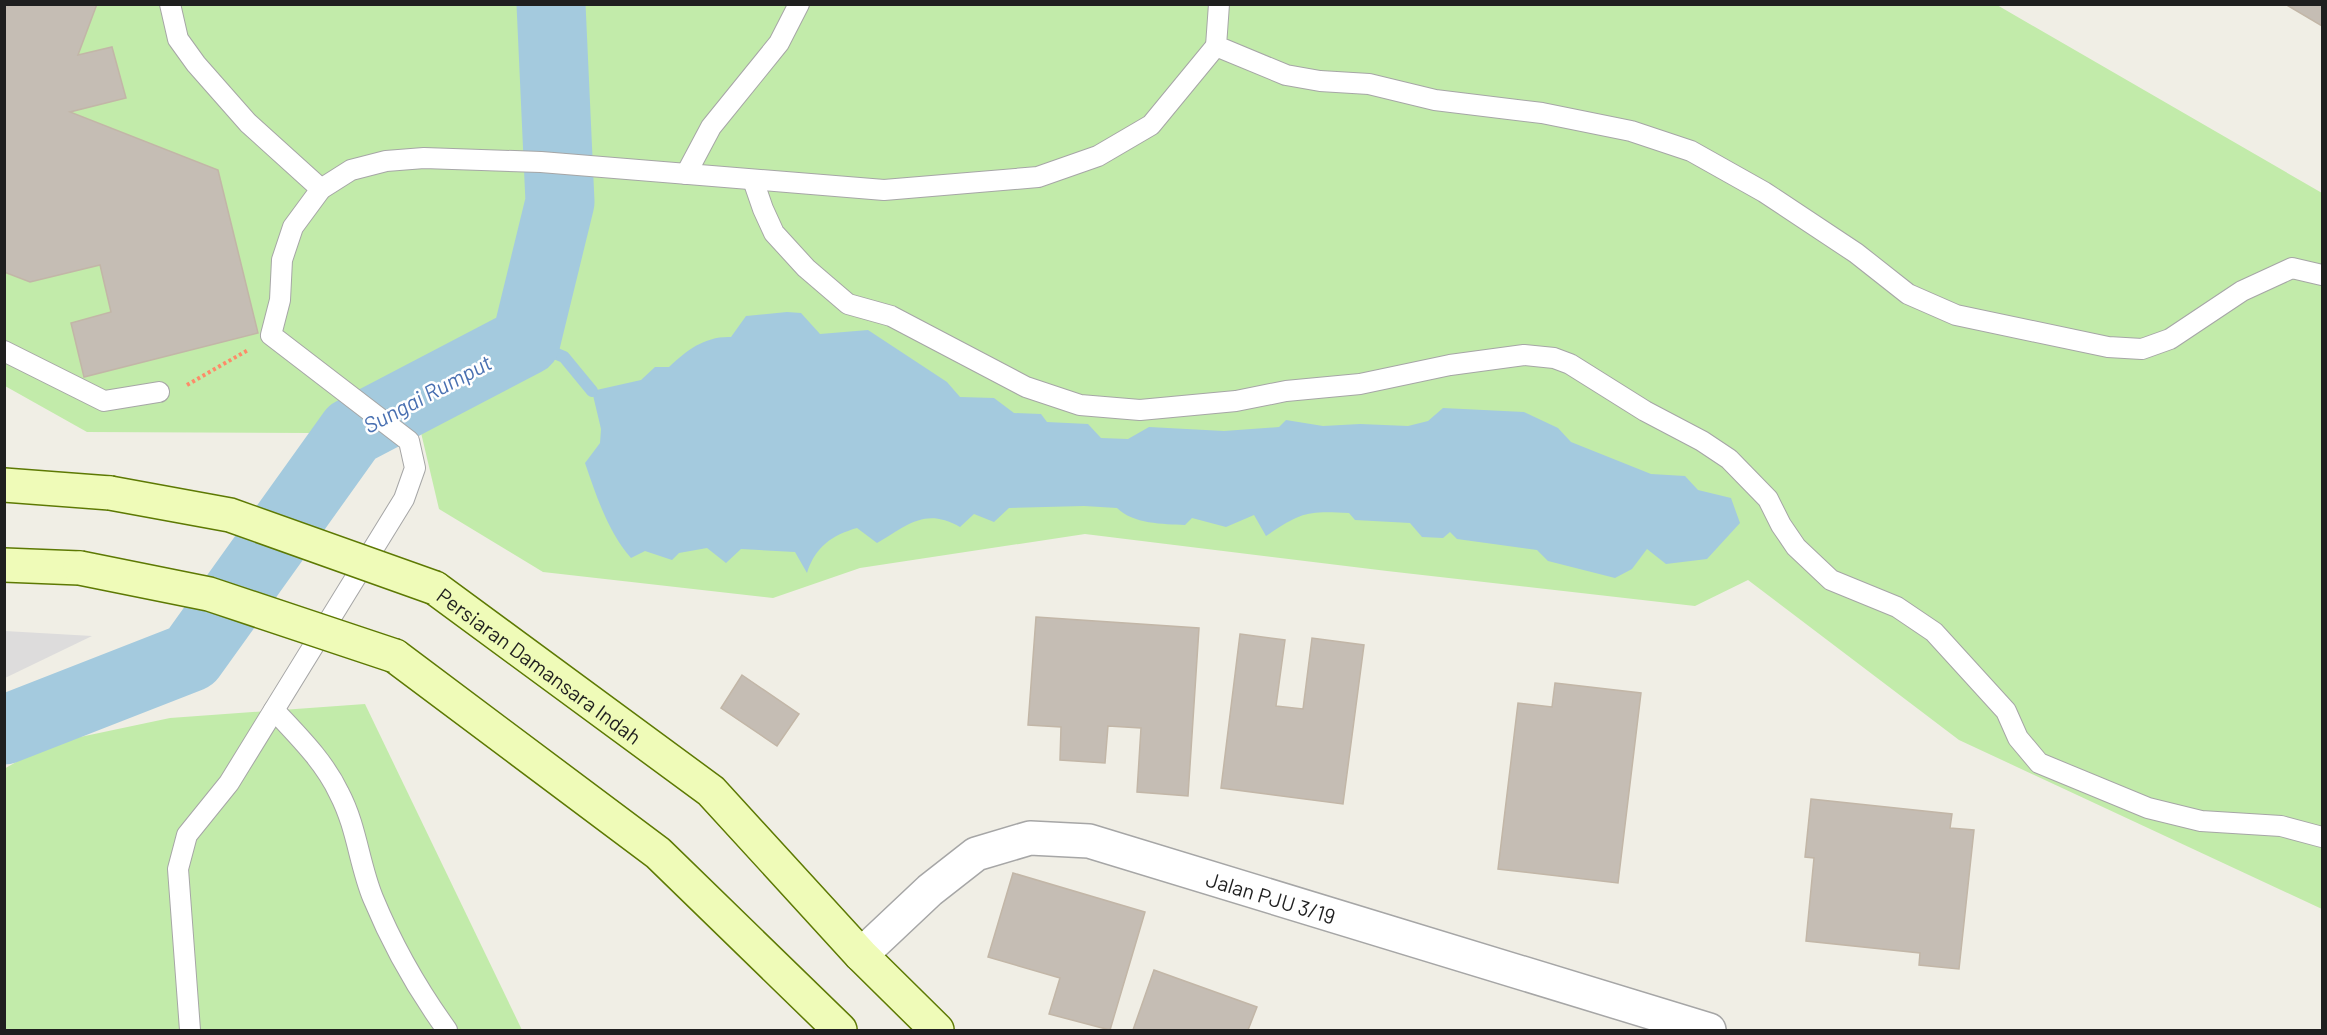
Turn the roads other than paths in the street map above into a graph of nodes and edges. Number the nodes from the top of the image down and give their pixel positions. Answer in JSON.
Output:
{"nodes":[{"id":1,"x":170,"y":4,"type":"edge"},
{"id":2,"x":799,"y":4,"type":"edge"},
{"id":3,"x":1219,"y":4,"type":"edge"},
{"id":4,"x":1216,"y":46,"type":"junction"},
{"id":5,"x":686,"y":174,"type":"junction"},
{"id":6,"x":753,"y":180,"type":"junction"},
{"id":7,"x":321,"y":189,"type":"junction"},
{"id":8,"x":2322,"y":275,"type":"edge"},
{"id":9,"x":4,"y":351,"type":"edge"},
{"id":10,"x":159,"y":392,"type":"road end"},
{"id":11,"x":4,"y":486,"type":"edge"},
{"id":12,"x":4,"y":565,"type":"edge"},
{"id":13,"x":274,"y":710,"type":"junction"},
{"id":14,"x":2322,"y":837,"type":"edge"},
{"id":15,"x":861,"y":955,"type":"junction"},
{"id":16,"x":190,"y":1030,"type":"edge"},
{"id":17,"x":447,"y":1030,"type":"edge"},
{"id":18,"x":840,"y":1030,"type":"edge"},
{"id":19,"x":937,"y":1030,"type":"edge"},
{"id":20,"x":1709,"y":1030,"type":"edge"}],
"edges":[{"from":1,"to":7,"type":"lane"},
{"from":2,"to":5,"type":"lane"},
{"from":3,"to":4,"type":"lane"},
{"from":4,"to":6,"type":"lane"},
{"from":4,"to":8,"type":"lane"},
{"from":5,"to":6,"type":"lane"},
{"from":5,"to":7,"type":"lane"},
{"from":6,"to":14,"type":"lane"},
{"from":7,"to":13,"type":"lane"},
{"from":9,"to":10,"type":"lane"},
{"from":11,"to":15,"type":"main road","name":"Persiaran Damansara Indah","bridge":true},
{"from":12,"to":18,"type":"main road","bridge":true},
{"from":13,"to":16,"type":"lane"},
{"from":13,"to":17,"type":"lane"},
{"from":15,"to":19,"type":"main road","name":"Persiaran Damansara Indah"},
{"from":15,"to":20,"type":"street","name":"Jalan PJU 3/19"}]}
